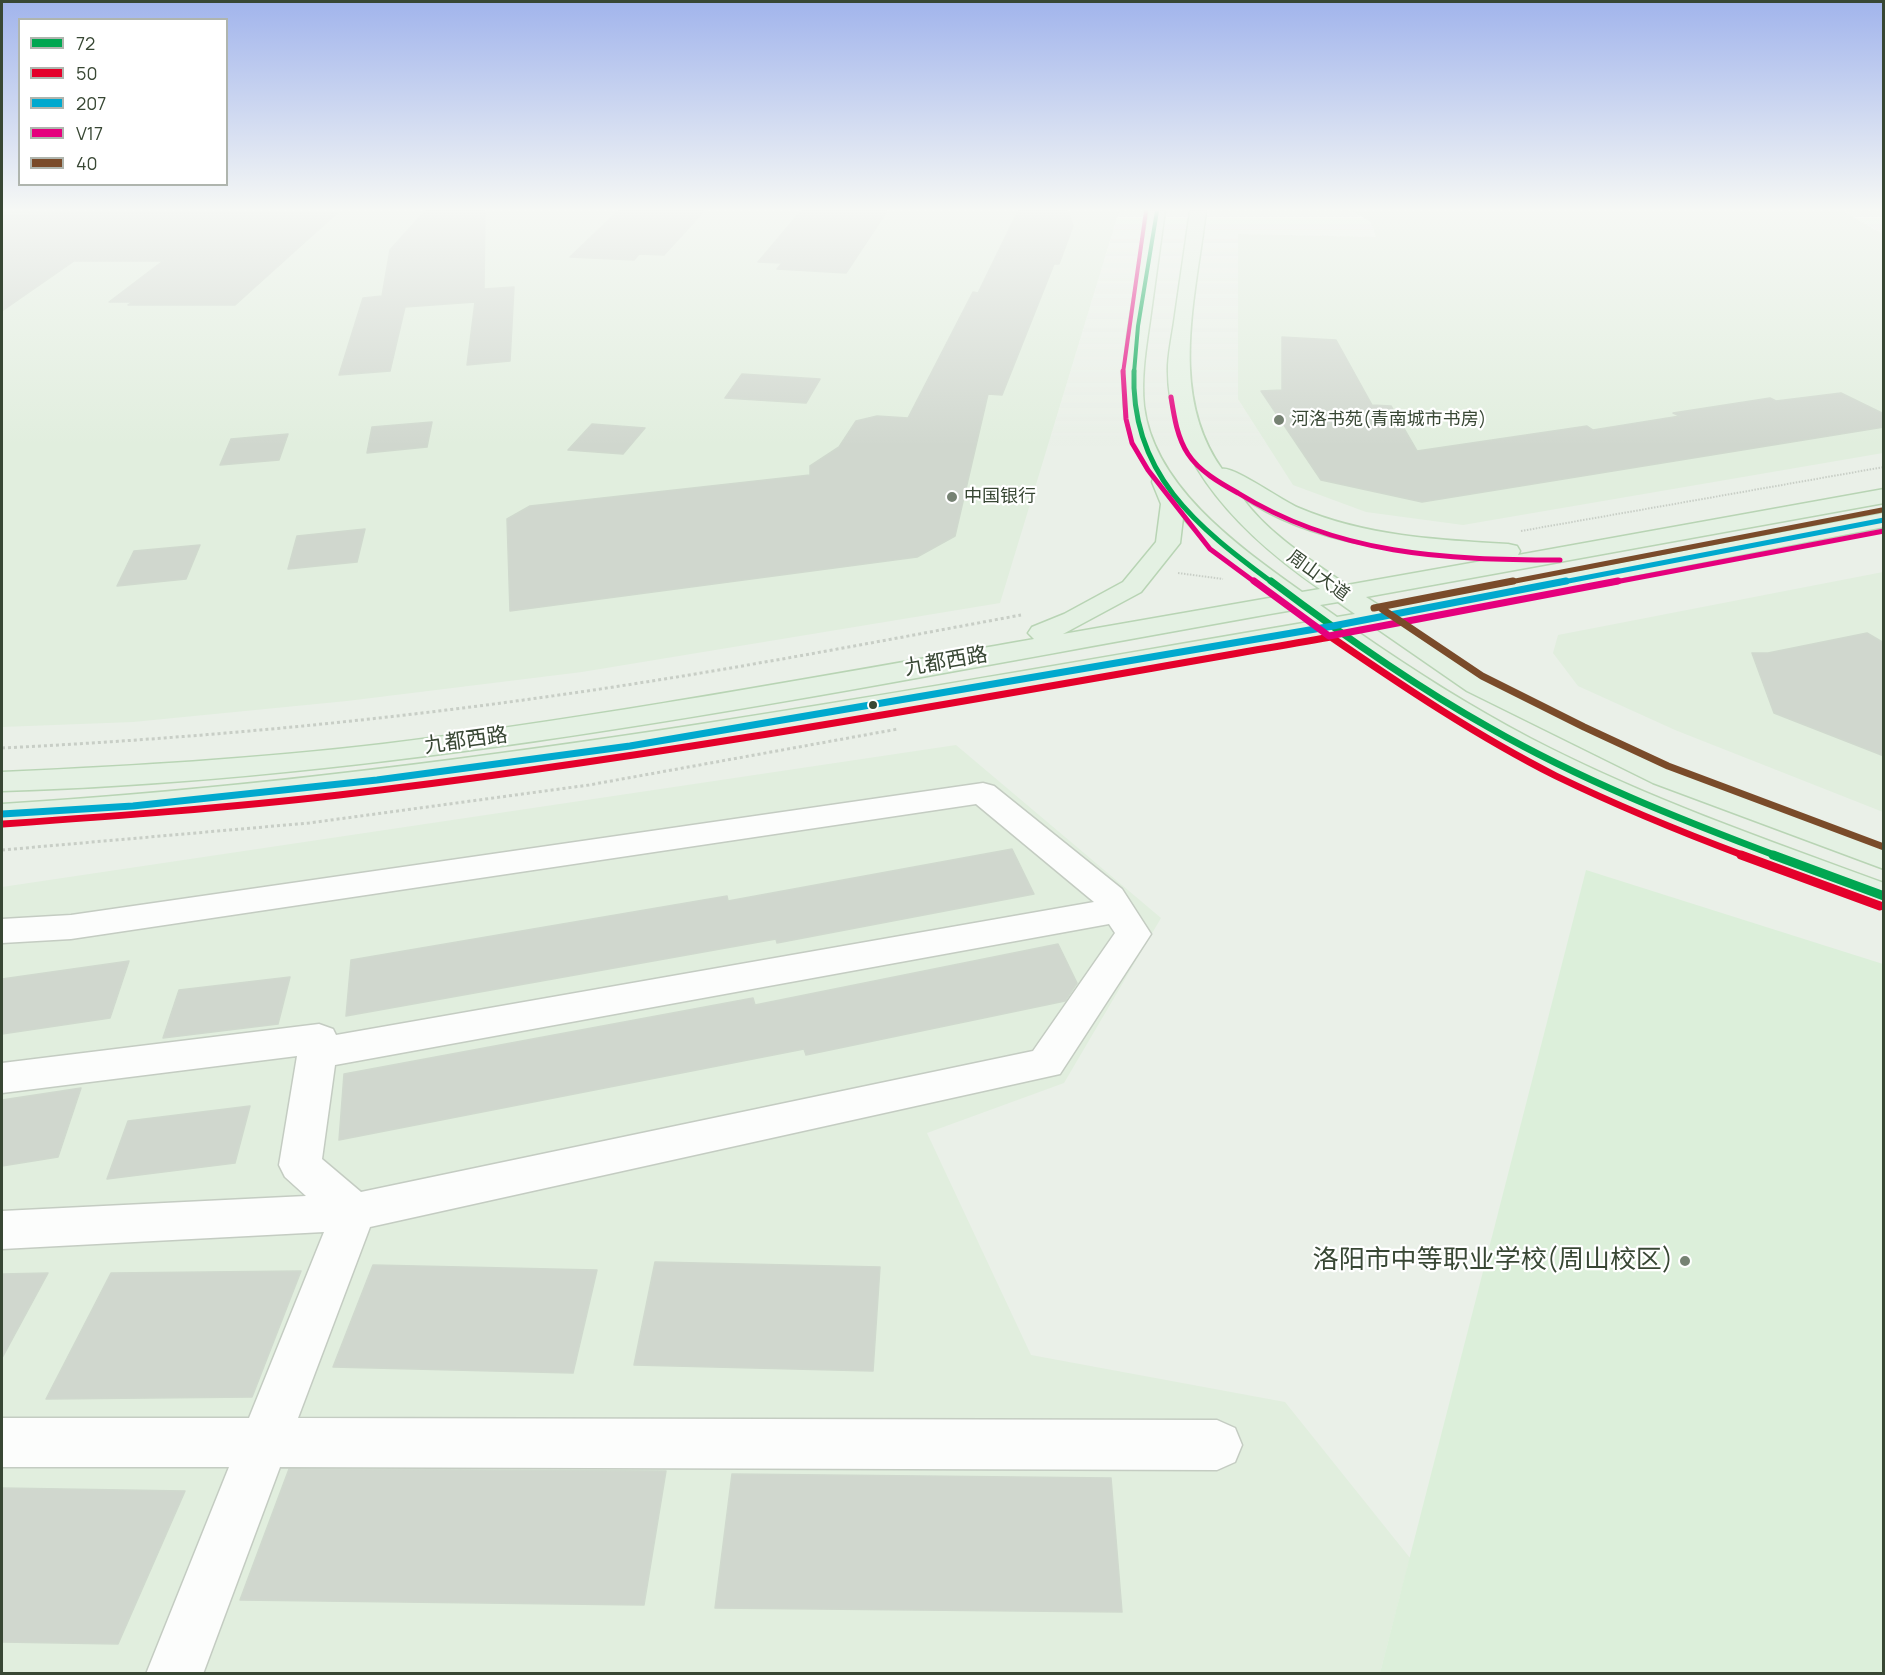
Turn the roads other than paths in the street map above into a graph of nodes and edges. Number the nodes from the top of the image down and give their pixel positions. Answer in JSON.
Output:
{"nodes":[{"id":1,"x":1145,"y":289,"type":"edge"},
{"id":2,"x":1188,"y":289,"type":"edge"},
{"id":3,"x":1198,"y":451,"type":"junction"},
{"id":4,"x":1156,"y":464,"type":"junction"},
{"id":5,"x":1884,"y":496,"type":"edge"},
{"id":6,"x":1884,"y":520,"type":"edge"},
{"id":7,"x":1588,"y":550,"type":"junction"},
{"id":8,"x":1342,"y":594,"type":"junction"},
{"id":9,"x":1299,"y":601,"type":"junction"},
{"id":10,"x":1376,"y":618,"type":"junction"},
{"id":11,"x":1333,"y":626,"type":"junction"},
{"id":12,"x":995,"y":653,"type":"junction"},
{"id":13,"x":2,"y":782,"type":"edge"},
{"id":14,"x":2,"y":814,"type":"edge"},
{"id":15,"x":1884,"y":858,"type":"edge"},
{"id":16,"x":1884,"y":896,"type":"edge"},
{"id":17,"x":1118,"y":910,"type":"junction"},
{"id":18,"x":2,"y":931,"type":"edge"},
{"id":19,"x":317,"y":1053,"type":"junction"},
{"id":20,"x":2,"y":1078,"type":"edge"},
{"id":21,"x":354,"y":1212,"type":"junction"},
{"id":22,"x":2,"y":1230,"type":"edge"},
{"id":23,"x":2,"y":1442,"type":"edge"},
{"id":24,"x":264,"y":1442,"type":"junction"},
{"id":25,"x":1217,"y":1445,"type":"dead end"},
{"id":26,"x":174,"y":1674,"type":"edge"}],
"edges":[{"from":1,"to":4,"type":"main road","name":"周山大道"},
{"from":2,"to":3,"type":"main road","name":"周山大道"},
{"from":3,"to":7,"type":"main road"},
{"from":3,"to":8,"type":"main road","name":"周山大道"},
{"from":4,"to":9,"type":"main road","name":"周山大道"},
{"from":4,"to":12,"type":"main road"},
{"from":5,"to":7,"type":"main road","name":"九都西路"},
{"from":6,"to":10,"type":"main road","name":"九都西路"},
{"from":7,"to":8,"type":"main road","name":"九都西路"},
{"from":8,"to":9,"type":"main road","name":"九都西路"},
{"from":8,"to":10,"type":"main road","name":"周山大道"},
{"from":9,"to":11,"type":"main road","name":"周山大道"},
{"from":9,"to":12,"type":"main road","name":"九都西路"},
{"from":10,"to":11,"type":"main road","name":"九都西路"},
{"from":10,"to":15,"type":"main road","name":"周山大道"},
{"from":11,"to":14,"type":"main road","name":"九都西路"},
{"from":11,"to":16,"type":"main road","name":"周山大道"},
{"from":12,"to":13,"type":"main road","name":"九都西路"},
{"from":17,"to":18,"type":"lane"},
{"from":17,"to":19,"type":"lane"},
{"from":17,"to":21,"type":"lane"},
{"from":19,"to":20,"type":"lane"},
{"from":19,"to":21,"type":"lane"},
{"from":21,"to":22,"type":"lane"},
{"from":21,"to":24,"type":"lane"},
{"from":23,"to":24,"type":"lane"},
{"from":24,"to":25,"type":"lane"},
{"from":24,"to":26,"type":"lane"}]}
